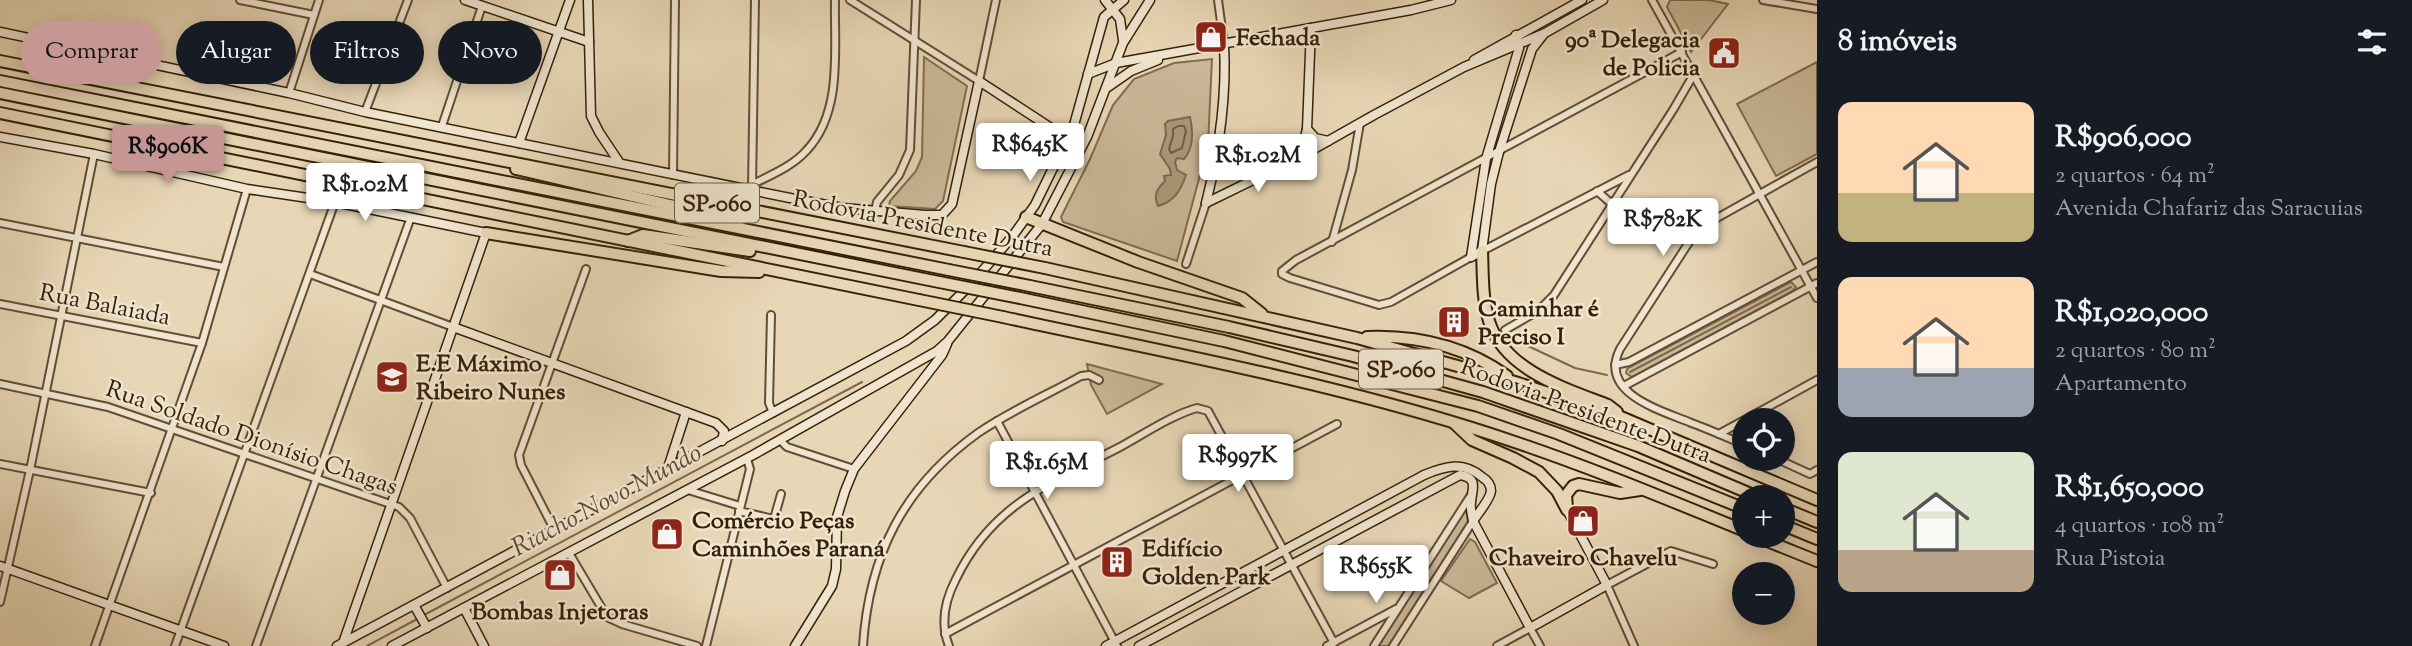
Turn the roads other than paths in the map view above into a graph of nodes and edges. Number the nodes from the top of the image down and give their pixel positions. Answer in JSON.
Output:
{"nodes":[{"id":1,"x":240,"y":0,"type":"edge"},
{"id":2,"x":319,"y":0,"type":"edge"},
{"id":3,"x":408,"y":0,"type":"edge"},
{"id":4,"x":465,"y":0,"type":"edge"},
{"id":5,"x":570,"y":0,"type":"edge"},
{"id":6,"x":588,"y":0,"type":"edge"},
{"id":7,"x":675,"y":0,"type":"edge"},
{"id":8,"x":755,"y":0,"type":"edge"},
{"id":9,"x":835,"y":0,"type":"edge"},
{"id":10,"x":850,"y":0,"type":"edge"},
{"id":11,"x":916,"y":0,"type":"edge"},
{"id":12,"x":996,"y":0,"type":"edge"},
{"id":13,"x":1105,"y":0,"type":"edge"},
{"id":14,"x":1125,"y":0,"type":"edge"},
{"id":15,"x":1150,"y":0,"type":"edge"},
{"id":16,"x":1218,"y":0,"type":"edge"},
{"id":17,"x":1451,"y":0,"type":"edge"},
{"id":18,"x":1582,"y":0,"type":"edge"},
{"id":19,"x":1603,"y":0,"type":"edge"},
{"id":20,"x":1652,"y":0,"type":"edge"},
{"id":21,"x":1763,"y":0,"type":"edge"},
{"id":22,"x":482,"y":6,"type":"junction"},
{"id":23,"x":1111,"y":9,"type":"junction"},
{"id":24,"x":1817,"y":9,"type":"edge"},
{"id":25,"x":314,"y":15,"type":"junction"},
{"id":26,"x":1311,"y":28,"type":"junction"},
{"id":27,"x":0,"y":32,"type":"edge"},
{"id":28,"x":558,"y":33,"type":"junction"},
{"id":29,"x":1545,"y":33,"type":"junction"},
{"id":30,"x":1520,"y":40,"type":"junction"},
{"id":31,"x":589,"y":41,"type":"junction"},
{"id":32,"x":915,"y":42,"type":"junction"},
{"id":33,"x":1123,"y":43,"type":"junction"},
{"id":34,"x":1224,"y":44,"type":"junction"},
{"id":35,"x":1682,"y":52,"type":"junction"},
{"id":36,"x":1531,"y":53,"type":"junction"},
{"id":37,"x":1167,"y":55,"type":"junction"},
{"id":38,"x":1496,"y":55,"type":"junction"},
{"id":39,"x":0,"y":61,"type":"edge"},
{"id":40,"x":1116,"y":63,"type":"junction"},
{"id":41,"x":1464,"y":67,"type":"junction"},
{"id":42,"x":1512,"y":71,"type":"junction"},
{"id":43,"x":1088,"y":74,"type":"junction"},
{"id":44,"x":1693,"y":74,"type":"junction"},
{"id":45,"x":0,"y":81,"type":"edge"},
{"id":46,"x":978,"y":81,"type":"junction"},
{"id":47,"x":1106,"y":89,"type":"junction"},
{"id":48,"x":0,"y":93,"type":"edge"},
{"id":49,"x":289,"y":93,"type":"junction"},
{"id":50,"x":1081,"y":102,"type":"junction"},
{"id":51,"x":365,"y":112,"type":"junction"},
{"id":52,"x":0,"y":113,"type":"edge"},
{"id":53,"x":1096,"y":114,"type":"junction"},
{"id":54,"x":1360,"y":123,"type":"junction"},
{"id":55,"x":442,"y":126,"type":"junction"},
{"id":56,"x":1307,"y":129,"type":"junction"},
{"id":57,"x":0,"y":137,"type":"edge"},
{"id":58,"x":1068,"y":139,"type":"junction"},
{"id":59,"x":1328,"y":141,"type":"junction"},
{"id":60,"x":519,"y":143,"type":"junction"},
{"id":61,"x":469,"y":152,"type":"junction"},
{"id":62,"x":1499,"y":152,"type":"junction"},
{"id":63,"x":94,"y":154,"type":"junction"},
{"id":64,"x":1298,"y":158,"type":"junction"},
{"id":65,"x":1486,"y":159,"type":"junction"},
{"id":66,"x":619,"y":162,"type":"junction"},
{"id":67,"x":1817,"y":162,"type":"edge"},
{"id":68,"x":1632,"y":173,"type":"junction"},
{"id":69,"x":673,"y":175,"type":"junction"},
{"id":70,"x":1066,"y":177,"type":"junction"},
{"id":71,"x":752,"y":187,"type":"junction"},
{"id":72,"x":247,"y":189,"type":"junction"},
{"id":73,"x":1597,"y":191,"type":"junction"},
{"id":74,"x":1760,"y":193,"type":"junction"},
{"id":75,"x":335,"y":202,"type":"junction"},
{"id":76,"x":1206,"y":203,"type":"junction"},
{"id":77,"x":1613,"y":205,"type":"junction"},
{"id":78,"x":875,"y":211,"type":"junction"},
{"id":79,"x":411,"y":217,"type":"junction"},
{"id":80,"x":1026,"y":217,"type":"junction"},
{"id":81,"x":0,"y":223,"type":"edge"},
{"id":82,"x":1042,"y":224,"type":"junction"},
{"id":83,"x":486,"y":233,"type":"junction"},
{"id":84,"x":766,"y":234,"type":"junction"},
{"id":85,"x":77,"y":238,"type":"junction"},
{"id":86,"x":628,"y":241,"type":"junction"},
{"id":87,"x":1332,"y":242,"type":"junction"},
{"id":88,"x":766,"y":248,"type":"junction"},
{"id":89,"x":1482,"y":251,"type":"junction"},
{"id":90,"x":1471,"y":257,"type":"junction"},
{"id":91,"x":1817,"y":262,"type":"edge"},
{"id":92,"x":1186,"y":264,"type":"dead end"},
{"id":93,"x":224,"y":267,"type":"junction"},
{"id":94,"x":586,"y":269,"type":"dead end"},
{"id":95,"x":769,"y":270,"type":"junction"},
{"id":96,"x":1801,"y":270,"type":"junction"},
{"id":97,"x":310,"y":274,"type":"junction"},
{"id":98,"x":1814,"y":285,"type":"edge"},
{"id":99,"x":1817,"y":299,"type":"edge"},
{"id":100,"x":380,"y":300,"type":"junction"},
{"id":101,"x":0,"y":304,"type":"edge"},
{"id":102,"x":61,"y":315,"type":"junction"},
{"id":103,"x":772,"y":315,"type":"dead end"},
{"id":104,"x":1265,"y":316,"type":"junction"},
{"id":105,"x":453,"y":327,"type":"junction"},
{"id":106,"x":1505,"y":330,"type":"dead end"},
{"id":107,"x":948,"y":341,"type":"junction"},
{"id":108,"x":202,"y":343,"type":"junction"},
{"id":109,"x":552,"y":363,"type":"junction"},
{"id":110,"x":1615,"y":365,"type":"junction"},
{"id":111,"x":1100,"y":380,"type":"dead end"},
{"id":112,"x":1817,"y":380,"type":"edge"},
{"id":113,"x":0,"y":384,"type":"edge"},
{"id":114,"x":1624,"y":386,"type":"junction"},
{"id":115,"x":46,"y":392,"type":"junction"},
{"id":116,"x":686,"y":412,"type":"junction"},
{"id":117,"x":773,"y":413,"type":"junction"},
{"id":118,"x":1621,"y":417,"type":"junction"},
{"id":119,"x":998,"y":421,"type":"junction"},
{"id":120,"x":1453,"y":422,"type":"junction"},
{"id":121,"x":1337,"y":424,"type":"dead end"},
{"id":122,"x":173,"y":428,"type":"junction"},
{"id":123,"x":1718,"y":434,"type":"junction"},
{"id":124,"x":780,"y":440,"type":"junction"},
{"id":125,"x":1732,"y":440,"type":"edge"},
{"id":126,"x":722,"y":441,"type":"junction"},
{"id":127,"x":244,"y":454,"type":"junction"},
{"id":128,"x":747,"y":458,"type":"junction"},
{"id":129,"x":0,"y":464,"type":"edge"},
{"id":130,"x":1795,"y":467,"type":"edge"},
{"id":131,"x":854,"y":469,"type":"junction"},
{"id":132,"x":30,"y":470,"type":"junction"},
{"id":133,"x":1817,"y":470,"type":"edge"},
{"id":134,"x":667,"y":471,"type":"junction"},
{"id":135,"x":1434,"y":471,"type":"junction"},
{"id":136,"x":1242,"y":473,"type":"junction"},
{"id":137,"x":315,"y":480,"type":"junction"},
{"id":138,"x":1441,"y":484,"type":"junction"},
{"id":139,"x":1732,"y":486,"type":"edge"},
{"id":140,"x":688,"y":490,"type":"junction"},
{"id":141,"x":1641,"y":490,"type":"junction"},
{"id":142,"x":1035,"y":492,"type":"junction"},
{"id":143,"x":151,"y":493,"type":"junction"},
{"id":144,"x":782,"y":494,"type":"dead end"},
{"id":145,"x":1472,"y":494,"type":"junction"},
{"id":146,"x":1817,"y":500,"type":"edge"},
{"id":147,"x":1732,"y":504,"type":"edge"},
{"id":148,"x":391,"y":505,"type":"junction"},
{"id":149,"x":740,"y":508,"type":"junction"},
{"id":150,"x":1567,"y":510,"type":"junction"},
{"id":151,"x":1795,"y":513,"type":"edge"},
{"id":152,"x":1474,"y":520,"type":"junction"},
{"id":153,"x":1817,"y":522,"type":"edge"},
{"id":154,"x":1732,"y":526,"type":"edge"},
{"id":155,"x":1795,"y":530,"type":"edge"},
{"id":156,"x":555,"y":531,"type":"junction"},
{"id":157,"x":1817,"y":539,"type":"edge"},
{"id":158,"x":1785,"y":548,"type":"edge"},
{"id":159,"x":1284,"y":550,"type":"junction"},
{"id":160,"x":569,"y":554,"type":"junction"},
{"id":161,"x":1817,"y":561,"type":"edge"},
{"id":162,"x":1074,"y":564,"type":"junction"},
{"id":163,"x":1292,"y":564,"type":"junction"},
{"id":164,"x":1713,"y":564,"type":"dead end"},
{"id":165,"x":4,"y":567,"type":"edge"},
{"id":166,"x":1607,"y":585,"type":"junction"},
{"id":167,"x":447,"y":588,"type":"junction"},
{"id":168,"x":0,"y":602,"type":"edge"},
{"id":169,"x":111,"y":605,"type":"junction"},
{"id":170,"x":416,"y":608,"type":"junction"},
{"id":171,"x":464,"y":608,"type":"junction"},
{"id":172,"x":1398,"y":608,"type":"junction"},
{"id":173,"x":1367,"y":625,"type":"junction"},
{"id":174,"x":425,"y":626,"type":"junction"},
{"id":175,"x":1530,"y":628,"type":"junction"},
{"id":176,"x":181,"y":631,"type":"junction"},
{"id":177,"x":945,"y":634,"type":"junction"},
{"id":178,"x":1378,"y":639,"type":"junction"},
{"id":179,"x":1116,"y":644,"type":"edge"},
{"id":180,"x":1330,"y":644,"type":"edge"},
{"id":181,"x":341,"y":645,"type":"edge"},
{"id":182,"x":95,"y":646,"type":"edge"},
{"id":183,"x":175,"y":646,"type":"edge"},
{"id":184,"x":224,"y":646,"type":"edge"},
{"id":185,"x":256,"y":646,"type":"edge"},
{"id":186,"x":392,"y":646,"type":"edge"},
{"id":187,"x":484,"y":646,"type":"edge"},
{"id":188,"x":697,"y":646,"type":"edge"},
{"id":189,"x":706,"y":646,"type":"edge"},
{"id":190,"x":795,"y":646,"type":"edge"},
{"id":191,"x":863,"y":646,"type":"edge"},
{"id":192,"x":949,"y":646,"type":"edge"},
{"id":193,"x":1106,"y":646,"type":"edge"},
{"id":194,"x":1139,"y":646,"type":"edge"},
{"id":195,"x":1374,"y":646,"type":"edge"},
{"id":196,"x":1393,"y":646,"type":"edge"},
{"id":197,"x":1497,"y":646,"type":"edge"},
{"id":198,"x":1540,"y":646,"type":"edge"},
{"id":199,"x":1634,"y":646,"type":"edge"}],
"edges":[{"from":1,"to":25,"type":"street"},
{"from":2,"to":25,"type":"street"},
{"from":3,"to":51,"type":"street"},
{"from":4,"to":22,"type":"main road"},
{"from":5,"to":28,"type":"main road"},
{"from":6,"to":31,"type":"main road"},
{"from":7,"to":69,"type":"street"},
{"from":8,"to":71,"type":"street"},
{"from":9,"to":71,"type":"street"},
{"from":10,"to":32,"type":"street"},
{"from":11,"to":32,"type":"street"},
{"from":12,"to":46,"type":"street"},
{"from":13,"to":23,"type":"main road"},
{"from":14,"to":23,"type":"main road"},
{"from":15,"to":33,"type":"main road"},
{"from":16,"to":34,"type":"street"},
{"from":17,"to":26,"type":"main road"},
{"from":18,"to":30,"type":"main road"},
{"from":19,"to":29,"type":"main road"},
{"from":20,"to":35,"type":"street"},
{"from":21,"to":24,"type":"street"},
{"from":22,"to":28,"type":"main road"},
{"from":22,"to":55,"type":"street"},
{"from":23,"to":33,"type":"main road"},
{"from":23,"to":43,"type":"main road"},
{"from":25,"to":49,"type":"street"},
{"from":26,"to":34,"type":"main road"},
{"from":26,"to":56,"type":"main road"},
{"from":27,"to":49,"type":"main road"},
{"from":28,"to":31,"type":"main road"},
{"from":28,"to":60,"type":"main road"},
{"from":29,"to":30,"type":"main road"},
{"from":29,"to":36,"type":"main road"},
{"from":30,"to":36,"type":"main road"},
{"from":30,"to":38,"type":"main road"},
{"from":30,"to":41,"type":"main road"},
{"from":30,"to":42,"type":"main road"},
{"from":31,"to":66,"type":"main road"},
{"from":32,"to":46,"type":"street"},
{"from":32,"to":78,"type":"street"},
{"from":33,"to":40,"type":"main road"},
{"from":34,"to":37,"type":"main road"},
{"from":34,"to":76,"type":"main road"},
{"from":35,"to":44,"type":"street"},
{"from":35,"to":62,"type":"street"},
{"from":36,"to":62,"type":"main road"},
{"from":37,"to":40,"type":"main road"},
{"from":37,"to":47,"type":"main road"},
{"from":38,"to":41,"type":"main road"},
{"from":38,"to":42,"type":"main road"},
{"from":39,"to":61,"type":"highway","name":"Rodovia Presidente Dutra","number":"SP-060"},
{"from":40,"to":43,"type":"main road"},
{"from":40,"to":47,"type":"main road"},
{"from":41,"to":54,"type":"main road"},
{"from":42,"to":65,"type":"main road"},
{"from":43,"to":50,"type":"main road"},
{"from":44,"to":68,"type":"street"},
{"from":44,"to":74,"type":"street"},
{"from":45,"to":84,"type":"highway","name":"Rodovia Presidente Dutra","number":"SP-060"},
{"from":46,"to":58,"type":"main road"},
{"from":46,"to":78,"type":"main road"},
{"from":47,"to":53,"type":"main road"},
{"from":48,"to":88,"type":"highway","name":"Rodovia Presidente Dutra","number":"SP-060"},
{"from":49,"to":51,"type":"main road"},
{"from":50,"to":53,"type":"main road"},
{"from":50,"to":58,"type":"main road"},
{"from":51,"to":55,"type":"main road"},
{"from":52,"to":86,"type":"highway","number":"SP-060"},
{"from":53,"to":70,"type":"main road"},
{"from":54,"to":59,"type":"main road"},
{"from":54,"to":87,"type":"street"},
{"from":55,"to":60,"type":"main road"},
{"from":56,"to":59,"type":"main road"},
{"from":56,"to":64,"type":"main road"},
{"from":57,"to":63,"type":"main road"},
{"from":58,"to":70,"type":"main road"},
{"from":58,"to":80,"type":"main road"},
{"from":59,"to":64,"type":"main road"},
{"from":60,"to":66,"type":"main road"},
{"from":61,"to":84,"type":"highway"},
{"from":61,"to":104,"type":"highway","name":"Rodovia Presidente Dutra","number":"SP-060","bridge":true},
{"from":62,"to":65,"type":"street"},
{"from":62,"to":89,"type":"main road"},
{"from":63,"to":72,"type":"main road"},
{"from":63,"to":85,"type":"street"},
{"from":64,"to":76,"type":"main road"},
{"from":65,"to":87,"type":"street"},
{"from":65,"to":90,"type":"main road"},
{"from":66,"to":69,"type":"main road"},
{"from":67,"to":74,"type":"street"},
{"from":68,"to":73,"type":"street"},
{"from":68,"to":77,"type":"street"},
{"from":69,"to":71,"type":"main road"},
{"from":70,"to":82,"type":"main road"},
{"from":71,"to":78,"type":"main road"},
{"from":72,"to":75,"type":"main road"},
{"from":72,"to":93,"type":"street"},
{"from":73,"to":77,"type":"street"},
{"from":73,"to":89,"type":"street"},
{"from":74,"to":96,"type":"street"},
{"from":74,"to":110,"type":"street"},
{"from":75,"to":79,"type":"main road"},
{"from":75,"to":97,"type":"street"},
{"from":76,"to":92,"type":"street"},
{"from":77,"to":106,"type":"street"},
{"from":79,"to":83,"type":"main road"},
{"from":79,"to":100,"type":"street"},
{"from":80,"to":82,"type":"highway"},
{"from":80,"to":117,"type":"main road"},
{"from":81,"to":85,"type":"street"},
{"from":82,"to":104,"type":"highway"},
{"from":82,"to":107,"type":"main road"},
{"from":83,"to":95,"type":"highway"},
{"from":83,"to":105,"type":"main road"},
{"from":84,"to":139,"type":"highway","name":"Rodovia Presidente Dutra","number":"SP-060","bridge":true},
{"from":85,"to":93,"type":"street"},
{"from":85,"to":102,"type":"street"},
{"from":86,"to":88,"type":"highway"},
{"from":86,"to":95,"type":"highway","number":"SP-060"},
{"from":87,"to":90,"type":"street"},
{"from":88,"to":147,"type":"highway","name":"Rodovia Presidente Dutra","number":"SP-060","bridge":true},
{"from":89,"to":90,"type":"main road"},
{"from":89,"to":118,"type":"highway"},
{"from":91,"to":96,"type":"street"},
{"from":93,"to":108,"type":"street"},
{"from":94,"to":109,"type":"street"},
{"from":95,"to":120,"type":"highway","number":"SP-060","bridge":true},
{"from":96,"to":98,"type":"street"},
{"from":96,"to":110,"type":"street"},
{"from":97,"to":100,"type":"street"},
{"from":97,"to":127,"type":"street"},
{"from":98,"to":99,"type":"street"},
{"from":98,"to":114,"type":"street"},
{"from":100,"to":105,"type":"street"},
{"from":100,"to":137,"type":"street"},
{"from":101,"to":102,"type":"street","name":"Rua Balaiada"},
{"from":102,"to":108,"type":"street","name":"Rua Balaiada"},
{"from":102,"to":115,"type":"street"},
{"from":103,"to":117,"type":"street"},
{"from":104,"to":118,"type":"highway","name":"Rodovia Presidente Dutra","number":"SP-060"},
{"from":105,"to":109,"type":"main road"},
{"from":105,"to":148,"type":"main road"},
{"from":107,"to":124,"type":"main road"},
{"from":107,"to":131,"type":"main road"},
{"from":108,"to":122,"type":"street"},
{"from":109,"to":116,"type":"main road"},
{"from":109,"to":156,"type":"street"},
{"from":110,"to":114,"type":"street"},
{"from":111,"to":119,"type":"street"},
{"from":112,"to":123,"type":"street"},
{"from":113,"to":115,"type":"street","name":"Rua Soldado Dionísio Chagas"},
{"from":114,"to":123,"type":"street"},
{"from":115,"to":122,"type":"street","name":"Rua Soldado Dionísio Chagas"},
{"from":115,"to":132,"type":"street"},
{"from":116,"to":126,"type":"main road"},
{"from":116,"to":134,"type":"main road"},
{"from":117,"to":126,"type":"main road"},
{"from":118,"to":146,"type":"highway","name":"Rodovia Presidente Dutra"},
{"from":119,"to":142,"type":"street"},
{"from":119,"to":191,"type":"street"},
{"from":120,"to":141,"type":"highway","number":"SP-060"},
{"from":120,"to":150,"type":"highway"},
{"from":121,"to":136,"type":"street"},
{"from":122,"to":127,"type":"street","name":"Rua Soldado Dionísio Chagas"},
{"from":122,"to":143,"type":"street"},
{"from":123,"to":125,"type":"street"},
{"from":124,"to":128,"type":"main road"},
{"from":124,"to":131,"type":"street"},
{"from":126,"to":134,"type":"main road"},
{"from":127,"to":137,"type":"street","name":"Rua Soldado Dionísio Chagas"},
{"from":127,"to":176,"type":"street"},
{"from":128,"to":140,"type":"main road"},
{"from":128,"to":149,"type":"street"},
{"from":129,"to":132,"type":"street"},
{"from":130,"to":133,"type":"street"},
{"from":131,"to":190,"type":"main road"},
{"from":132,"to":143,"type":"street"},
{"from":132,"to":165,"type":"street"},
{"from":134,"to":156,"type":"main road"},
{"from":135,"to":138,"type":"main road"},
{"from":135,"to":152,"type":"main road"},
{"from":135,"to":159,"type":"main road"},
{"from":136,"to":142,"type":"street"},
{"from":136,"to":159,"type":"street"},
{"from":136,"to":162,"type":"street"},
{"from":137,"to":148,"type":"street","name":"Rua Soldado Dionísio Chagas"},
{"from":137,"to":185,"type":"street"},
{"from":138,"to":145,"type":"main road"},
{"from":138,"to":163,"type":"main road"},
{"from":140,"to":149,"type":"street"},
{"from":140,"to":160,"type":"main road"},
{"from":141,"to":150,"type":"highway"},
{"from":141,"to":154,"type":"highway","number":"SP-060"},
{"from":142,"to":162,"type":"street"},
{"from":142,"to":177,"type":"street"},
{"from":143,"to":169,"type":"street"},
{"from":144,"to":149,"type":"street"},
{"from":145,"to":152,"type":"main road"},
{"from":145,"to":172,"type":"street"},
{"from":148,"to":167,"type":"street","name":"Rua Soldado Dionísio Chagas"},
{"from":148,"to":181,"type":"main road"},
{"from":149,"to":189,"type":"street"},
{"from":150,"to":166,"type":"main road"},
{"from":151,"to":153,"type":"highway"},
{"from":152,"to":175,"type":"main road"},
{"from":152,"to":196,"type":"street"},
{"from":155,"to":157,"type":"highway"},
{"from":156,"to":167,"type":"main road"},
{"from":158,"to":161,"type":"highway"},
{"from":159,"to":163,"type":"street"},
{"from":159,"to":179,"type":"main road"},
{"from":160,"to":171,"type":"main road"},
{"from":160,"to":188,"type":"street"},
{"from":162,"to":177,"type":"street"},
{"from":162,"to":179,"type":"street"},
{"from":163,"to":180,"type":"street"},
{"from":163,"to":194,"type":"main road"},
{"from":164,"to":166,"type":"street"},
{"from":165,"to":168,"type":"street"},
{"from":165,"to":169,"type":"main road"},
{"from":166,"to":175,"type":"main road"},
{"from":166,"to":199,"type":"street"},
{"from":167,"to":170,"type":"main road"},
{"from":169,"to":176,"type":"main road"},
{"from":169,"to":182,"type":"street"},
{"from":170,"to":174,"type":"main road"},
{"from":170,"to":181,"type":"main road"},
{"from":171,"to":174,"type":"main road"},
{"from":171,"to":187,"type":"main road"},
{"from":172,"to":173,"type":"street"},
{"from":172,"to":178,"type":"street"},
{"from":173,"to":178,"type":"street"},
{"from":173,"to":180,"type":"street"},
{"from":174,"to":186,"type":"main road"},
{"from":175,"to":197,"type":"street"},
{"from":175,"to":198,"type":"street"},
{"from":176,"to":183,"type":"street"},
{"from":176,"to":184,"type":"main road"},
{"from":177,"to":192,"type":"street"},
{"from":178,"to":195,"type":"street"},
{"from":179,"to":193,"type":"main road"}]}
